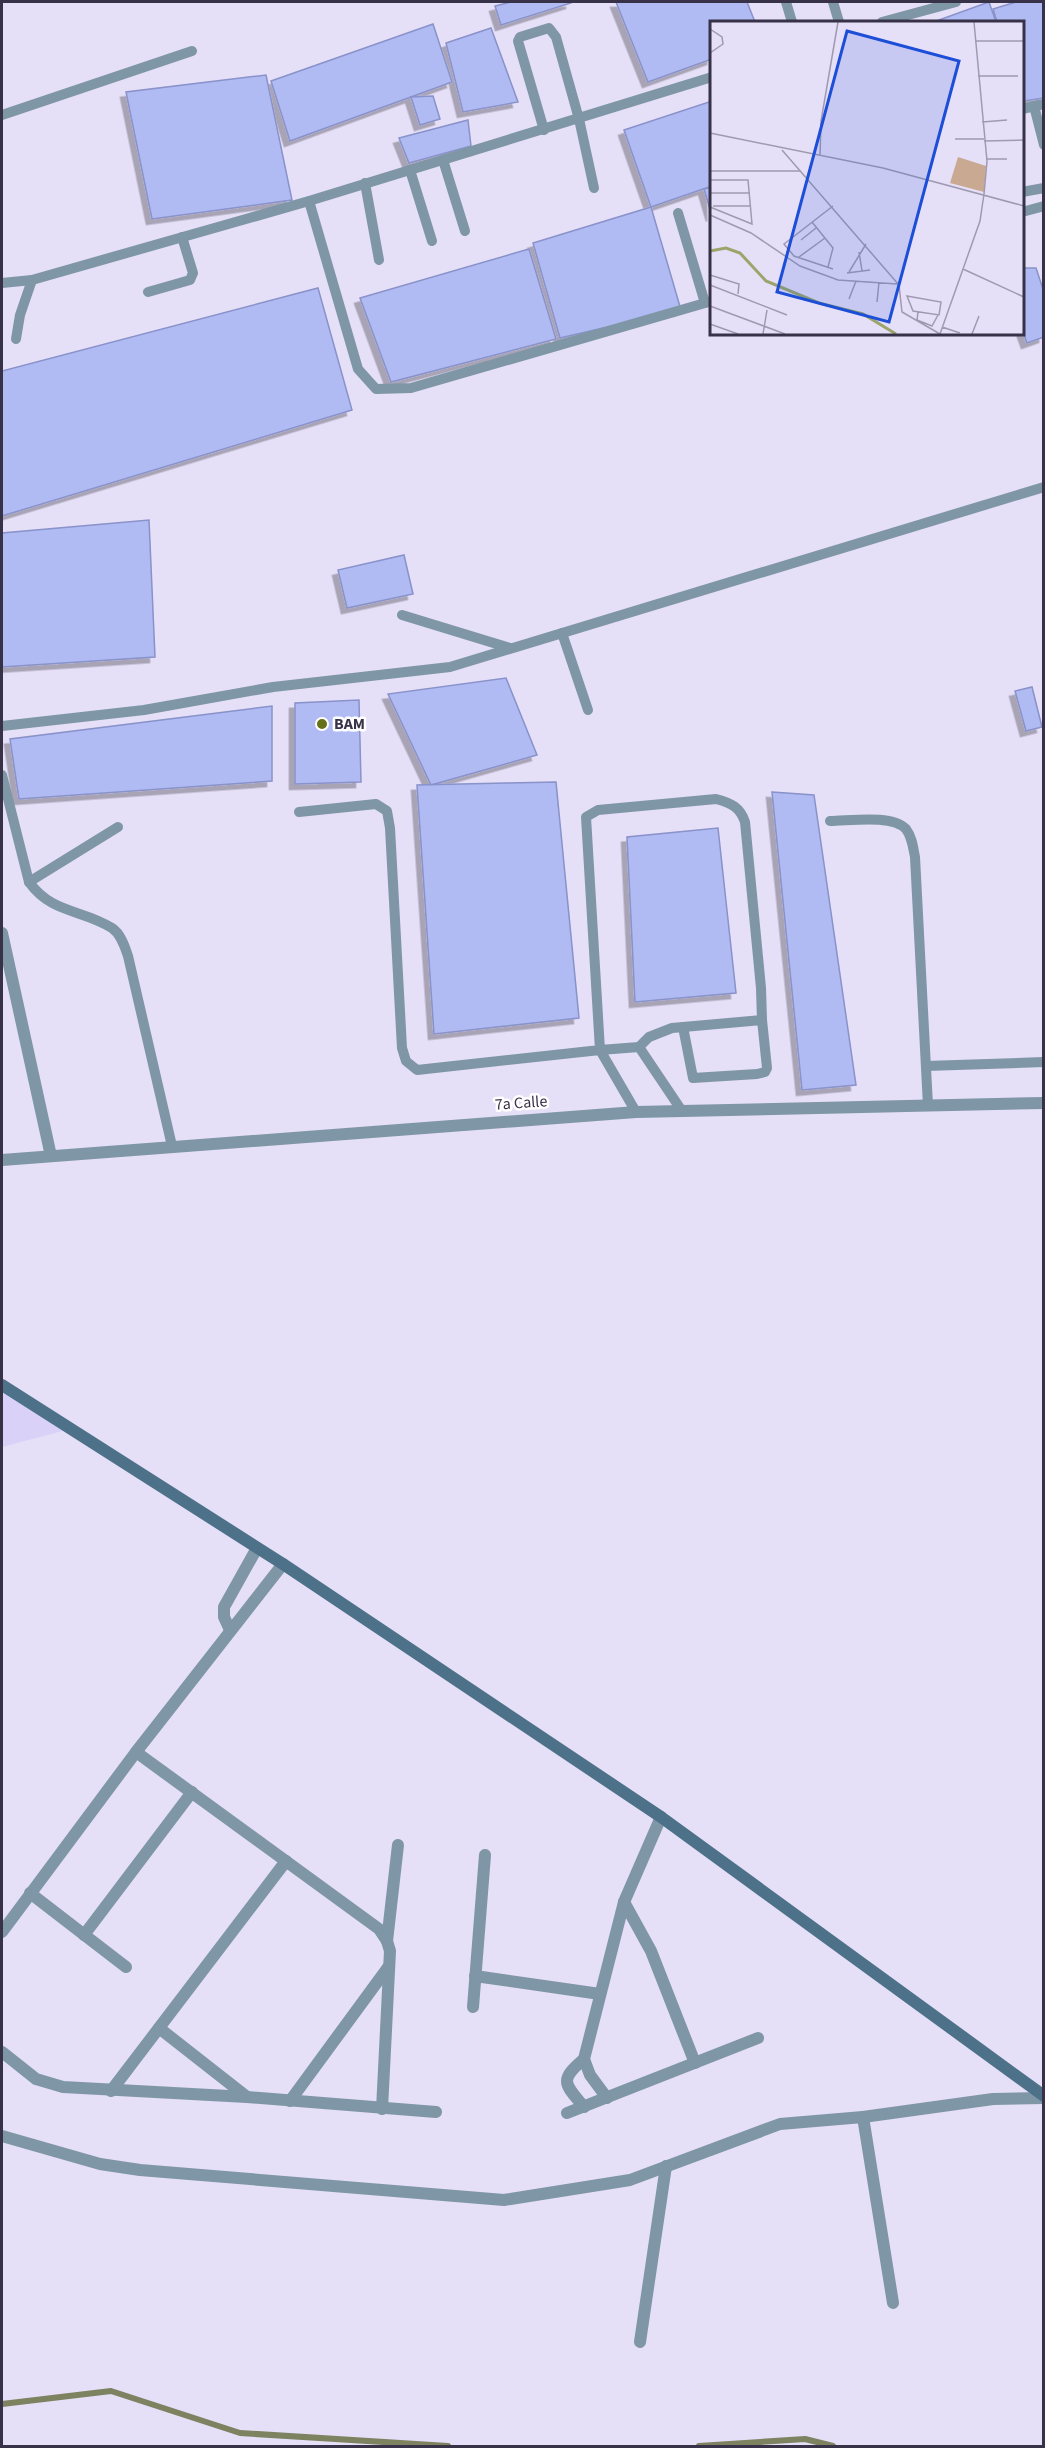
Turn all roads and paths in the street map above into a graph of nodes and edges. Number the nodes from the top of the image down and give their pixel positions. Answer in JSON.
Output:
{"nodes":[{"id":1,"x":786,"y":2,"type":"edge"},
{"id":2,"x":833,"y":2,"type":"edge"},
{"id":3,"x":953,"y":2,"type":"edge"},
{"id":4,"x":792,"y":21,"type":"edge"},
{"id":5,"x":839,"y":21,"type":"edge"},
{"id":6,"x":886,"y":21,"type":"edge"},
{"id":7,"x":192,"y":51,"type":"dead end"},
{"id":8,"x":710,"y":78,"type":"edge"},
{"id":9,"x":1033,"y":106,"type":"edge"},
{"id":10,"x":2,"y":115,"type":"edge"},
{"id":11,"x":579,"y":119,"type":"junction"},
{"id":12,"x":544,"y":130,"type":"junction"},
{"id":13,"x":1044,"y":145,"type":"edge"},
{"id":14,"x":443,"y":160,"type":"junction"},
{"id":15,"x":410,"y":170,"type":"junction"},
{"id":16,"x":365,"y":183,"type":"junction"},
{"id":17,"x":594,"y":188,"type":"dead end"},
{"id":18,"x":1044,"y":188,"type":"edge"},
{"id":19,"x":1024,"y":192,"type":"edge"},
{"id":20,"x":309,"y":201,"type":"junction"},
{"id":21,"x":1044,"y":206,"type":"edge"},
{"id":22,"x":1024,"y":212,"type":"edge"},
{"id":23,"x":678,"y":213,"type":"dead end"},
{"id":24,"x":465,"y":231,"type":"dead end"},
{"id":25,"x":182,"y":237,"type":"junction"},
{"id":26,"x":432,"y":241,"type":"dead end"},
{"id":27,"x":379,"y":260,"type":"dead end"},
{"id":28,"x":32,"y":280,"type":"junction"},
{"id":29,"x":2,"y":283,"type":"edge"},
{"id":30,"x":148,"y":292,"type":"dead end"},
{"id":31,"x":708,"y":302,"type":"edge"},
{"id":32,"x":16,"y":339,"type":"dead end"},
{"id":33,"x":1044,"y":487,"type":"edge"},
{"id":34,"x":402,"y":615,"type":"dead end"},
{"id":35,"x":562,"y":633,"type":"junction"},
{"id":36,"x":510,"y":648,"type":"junction"},
{"id":37,"x":588,"y":710,"type":"dead end"},
{"id":38,"x":2,"y":726,"type":"edge"},
{"id":39,"x":2,"y":775,"type":"edge"},
{"id":40,"x":299,"y":812,"type":"dead end"},
{"id":41,"x":830,"y":821,"type":"dead end"},
{"id":42,"x":118,"y":827,"type":"dead end"},
{"id":43,"x":29,"y":882,"type":"junction"},
{"id":44,"x":2,"y":933,"type":"edge"},
{"id":45,"x":762,"y":1020,"type":"junction"},
{"id":46,"x":683,"y":1027,"type":"junction"},
{"id":47,"x":639,"y":1047,"type":"junction"},
{"id":48,"x":600,"y":1050,"type":"junction"},
{"id":49,"x":1044,"y":1062,"type":"edge"},
{"id":50,"x":926,"y":1066,"type":"junction"},
{"id":51,"x":1044,"y":1103,"type":"edge"},
{"id":52,"x":928,"y":1106,"type":"junction"},
{"id":53,"x":682,"y":1111,"type":"junction"},
{"id":54,"x":636,"y":1112,"type":"junction"},
{"id":55,"x":172,"y":1146,"type":"junction"},
{"id":56,"x":51,"y":1156,"type":"junction"},
{"id":57,"x":2,"y":1160,"type":"edge"},
{"id":58,"x":2,"y":1385,"type":"edge"},
{"id":59,"x":257,"y":1548,"type":"junction"},
{"id":60,"x":283,"y":1564,"type":"junction"},
{"id":61,"x":230,"y":1630,"type":"junction"},
{"id":62,"x":136,"y":1752,"type":"junction"},
{"id":63,"x":192,"y":1792,"type":"junction"},
{"id":64,"x":660,"y":1817,"type":"junction"},
{"id":65,"x":398,"y":1845,"type":"dead end"},
{"id":66,"x":485,"y":1855,"type":"dead end"},
{"id":67,"x":286,"y":1861,"type":"junction"},
{"id":68,"x":30,"y":1893,"type":"junction"},
{"id":69,"x":624,"y":1902,"type":"junction"},
{"id":70,"x":2,"y":1932,"type":"edge"},
{"id":71,"x":84,"y":1935,"type":"junction"},
{"id":72,"x":387,"y":1941,"type":"junction"},
{"id":73,"x":389,"y":1965,"type":"junction"},
{"id":74,"x":126,"y":1966,"type":"dead end"},
{"id":75,"x":475,"y":1976,"type":"junction"},
{"id":76,"x":600,"y":1994,"type":"junction"},
{"id":77,"x":474,"y":2007,"type":"dead end"},
{"id":78,"x":159,"y":2028,"type":"junction"},
{"id":79,"x":758,"y":2038,"type":"dead end"},
{"id":80,"x":2,"y":2052,"type":"edge"},
{"id":81,"x":584,"y":2059,"type":"junction"},
{"id":82,"x":695,"y":2063,"type":"junction"},
{"id":83,"x":111,"y":2091,"type":"junction"},
{"id":84,"x":247,"y":2097,"type":"junction"},
{"id":85,"x":1044,"y":2097,"type":"edge"},
{"id":86,"x":607,"y":2098,"type":"junction"},
{"id":87,"x":290,"y":2101,"type":"junction"},
{"id":88,"x":584,"y":2106,"type":"junction"},
{"id":89,"x":382,"y":2109,"type":"junction"},
{"id":90,"x":436,"y":2112,"type":"dead end"},
{"id":91,"x":567,"y":2114,"type":"dead end"},
{"id":92,"x":863,"y":2117,"type":"junction"},
{"id":93,"x":2,"y":2136,"type":"edge"},
{"id":94,"x":666,"y":2166,"type":"junction"},
{"id":95,"x":893,"y":2303,"type":"dead end"},
{"id":96,"x":640,"y":2342,"type":"dead end"}],
"edges":[{"from":1,"to":4,"type":"lane"},
{"from":2,"to":5,"type":"lane"},
{"from":3,"to":6,"type":"lane"},
{"from":7,"to":10,"type":"lane"},
{"from":8,"to":11,"type":"lane"},
{"from":9,"to":13,"type":"lane"},
{"from":11,"to":12,"type":"lane"},
{"from":11,"to":12,"type":"lane"},
{"from":11,"to":17,"type":"lane"},
{"from":12,"to":14,"type":"lane"},
{"from":14,"to":15,"type":"lane"},
{"from":14,"to":24,"type":"lane"},
{"from":15,"to":16,"type":"lane"},
{"from":15,"to":26,"type":"lane"},
{"from":16,"to":20,"type":"lane"},
{"from":16,"to":27,"type":"lane"},
{"from":18,"to":19,"type":"lane"},
{"from":20,"to":25,"type":"lane"},
{"from":20,"to":31,"type":"lane"},
{"from":21,"to":22,"type":"lane"},
{"from":23,"to":31,"type":"lane"},
{"from":25,"to":28,"type":"lane"},
{"from":25,"to":30,"type":"lane"},
{"from":28,"to":29,"type":"lane"},
{"from":28,"to":32,"type":"lane"},
{"from":33,"to":35,"type":"lane"},
{"from":34,"to":36,"type":"lane"},
{"from":35,"to":36,"type":"lane"},
{"from":35,"to":37,"type":"lane"},
{"from":36,"to":38,"type":"lane"},
{"from":39,"to":43,"type":"lane"},
{"from":40,"to":48,"type":"lane"},
{"from":41,"to":50,"type":"lane"},
{"from":42,"to":43,"type":"lane"},
{"from":43,"to":55,"type":"lane"},
{"from":44,"to":56,"type":"street"},
{"from":45,"to":46,"type":"lane"},
{"from":45,"to":46,"type":"lane"},
{"from":45,"to":48,"type":"lane"},
{"from":46,"to":47,"type":"lane"},
{"from":47,"to":48,"type":"lane"},
{"from":47,"to":53,"type":"lane"},
{"from":48,"to":54,"type":"lane"},
{"from":49,"to":50,"type":"lane"},
{"from":50,"to":52,"type":"lane"},
{"from":51,"to":52,"type":"street","name":"7a Calle"},
{"from":52,"to":53,"type":"street","name":"7a Calle"},
{"from":53,"to":54,"type":"street","name":"7a Calle"},
{"from":54,"to":55,"type":"street","name":"7a Calle"},
{"from":55,"to":56,"type":"street","name":"7a Calle"},
{"from":56,"to":57,"type":"street","name":"7a Calle"},
{"from":58,"to":59,"type":"street"},
{"from":59,"to":60,"type":"street"},
{"from":59,"to":61,"type":"street"},
{"from":60,"to":61,"type":"street"},
{"from":60,"to":64,"type":"street"},
{"from":61,"to":62,"type":"street"},
{"from":62,"to":63,"type":"street"},
{"from":62,"to":68,"type":"street"},
{"from":63,"to":67,"type":"street"},
{"from":63,"to":71,"type":"street"},
{"from":64,"to":69,"type":"street"},
{"from":64,"to":85,"type":"street"},
{"from":65,"to":72,"type":"street"},
{"from":66,"to":75,"type":"street"},
{"from":67,"to":72,"type":"street"},
{"from":67,"to":78,"type":"street"},
{"from":68,"to":70,"type":"street"},
{"from":68,"to":71,"type":"street"},
{"from":69,"to":76,"type":"street"},
{"from":69,"to":82,"type":"street"},
{"from":71,"to":74,"type":"street"},
{"from":72,"to":73,"type":"street"},
{"from":73,"to":87,"type":"street"},
{"from":73,"to":89,"type":"street"},
{"from":75,"to":76,"type":"street"},
{"from":75,"to":77,"type":"street"},
{"from":76,"to":81,"type":"street"},
{"from":78,"to":83,"type":"street"},
{"from":78,"to":84,"type":"street"},
{"from":79,"to":82,"type":"street"},
{"from":80,"to":83,"type":"street"},
{"from":81,"to":86,"type":"street"},
{"from":81,"to":88,"type":"street"},
{"from":82,"to":86,"type":"street"},
{"from":83,"to":84,"type":"street"},
{"from":84,"to":87,"type":"street"},
{"from":85,"to":92,"type":"street"},
{"from":86,"to":88,"type":"street"},
{"from":87,"to":89,"type":"street"},
{"from":88,"to":91,"type":"street"},
{"from":89,"to":90,"type":"street"},
{"from":92,"to":94,"type":"street"},
{"from":92,"to":95,"type":"street"},
{"from":93,"to":94,"type":"street"},
{"from":94,"to":96,"type":"street"}]}
